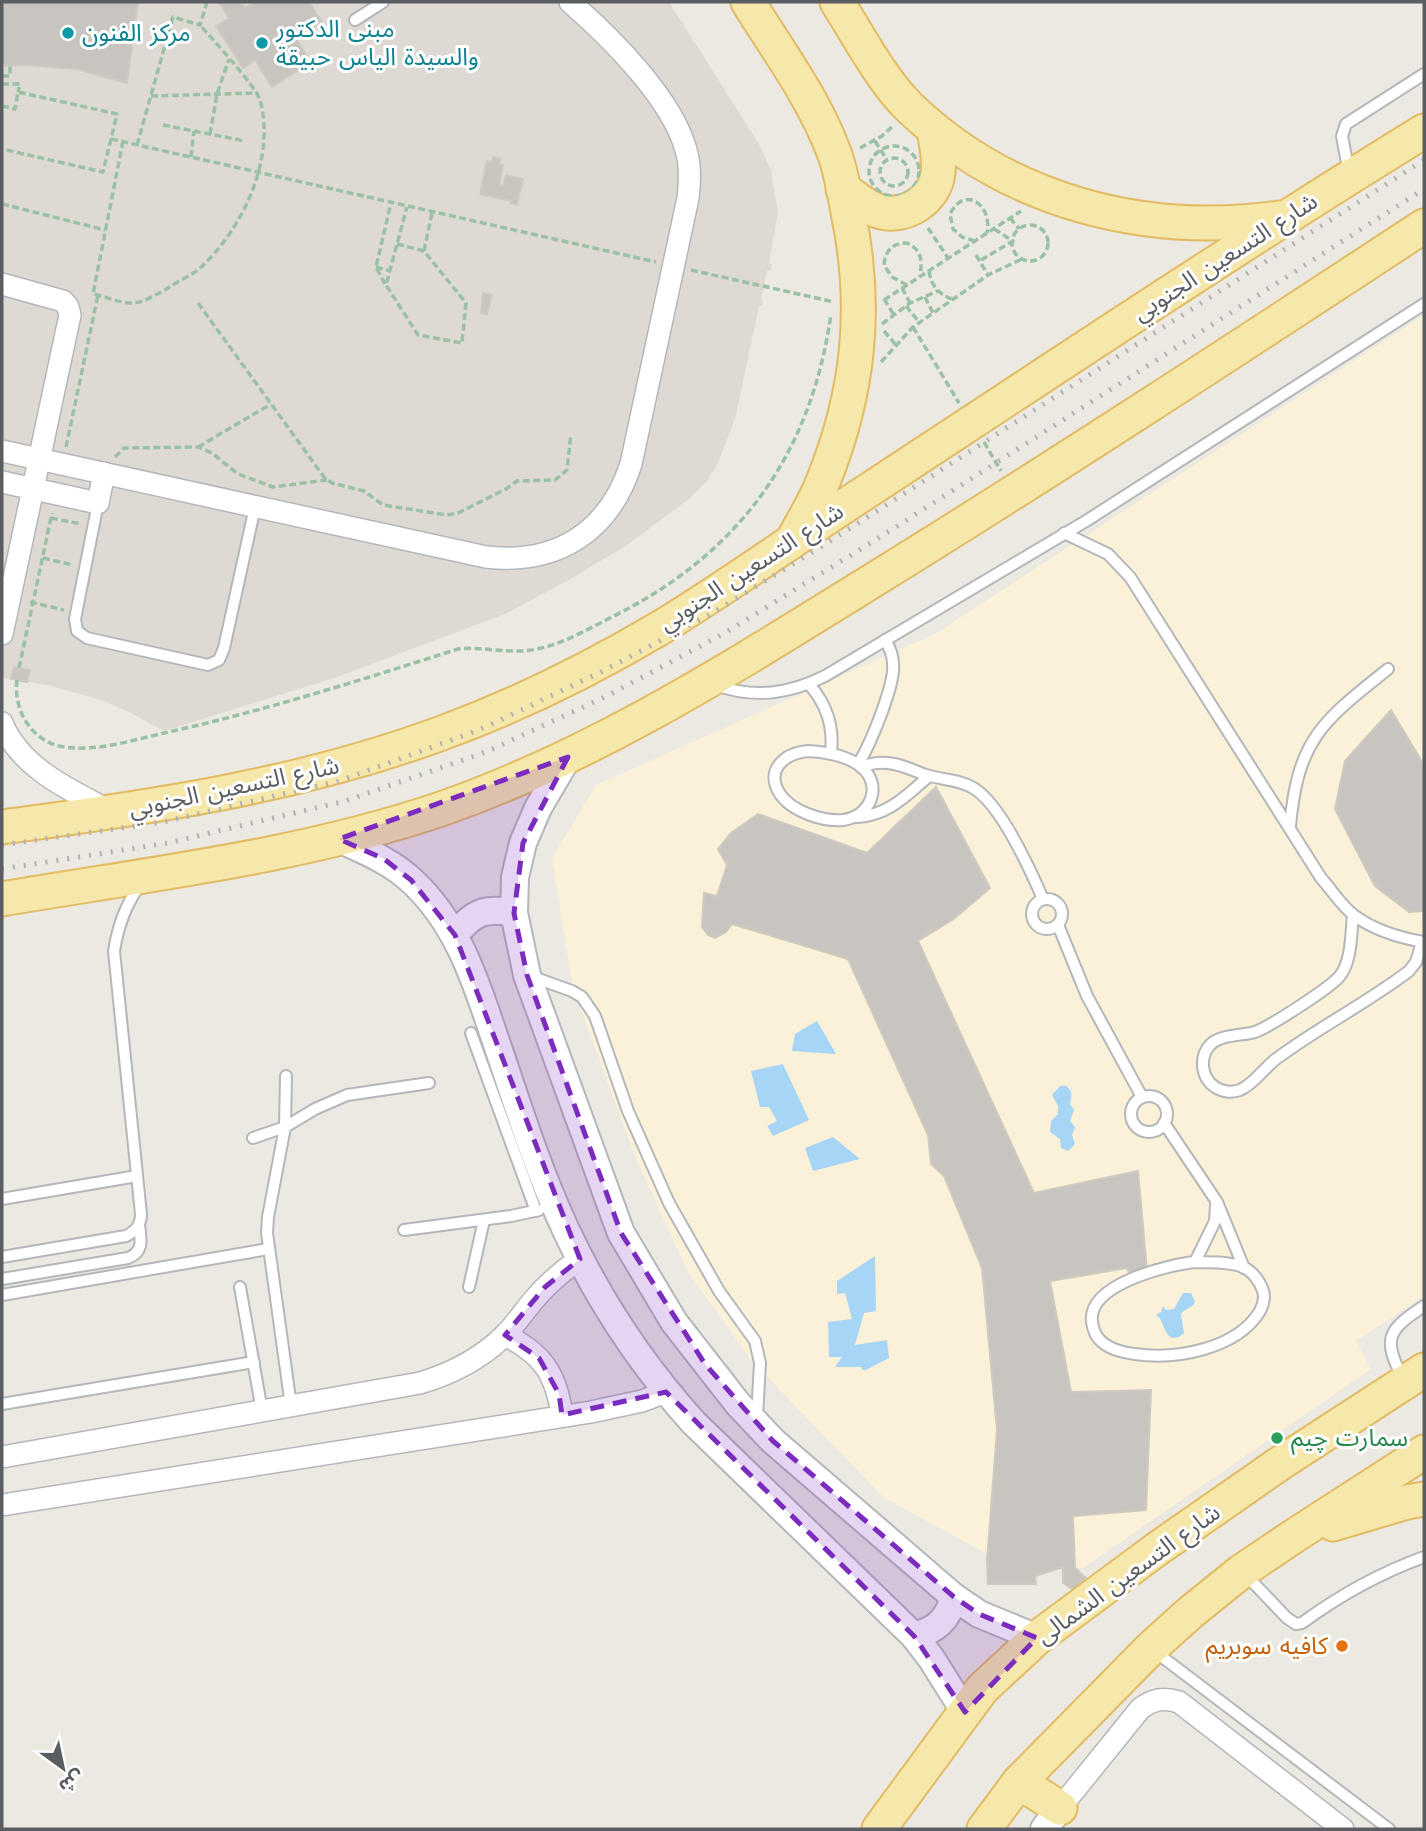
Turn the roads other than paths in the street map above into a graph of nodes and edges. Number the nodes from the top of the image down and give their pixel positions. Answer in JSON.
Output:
{"nodes":[{"id":1,"x":383,"y":2,"type":"edge"},
{"id":2,"x":570,"y":2,"type":"edge"},
{"id":3,"x":748,"y":2,"type":"edge"},
{"id":4,"x":837,"y":2,"type":"edge"},
{"id":5,"x":355,"y":20,"type":"dead end"},
{"id":6,"x":1424,"y":74,"type":"edge"},
{"id":7,"x":934,"y":129,"type":"junction"},
{"id":8,"x":1424,"y":131,"type":"edge"},
{"id":9,"x":1349,"y":177,"type":"junction"},
{"id":10,"x":844,"y":189,"type":"junction"},
{"id":11,"x":1285,"y":217,"type":"junction"},
{"id":12,"x":1424,"y":226,"type":"edge"},
{"id":13,"x":2,"y":284,"type":"edge"},
{"id":14,"x":1424,"y":304,"type":"edge"},
{"id":15,"x":2,"y":451,"type":"edge"},
{"id":16,"x":40,"y":459,"type":"junction"},
{"id":17,"x":104,"y":473,"type":"junction"},
{"id":18,"x":2,"y":482,"type":"edge"},
{"id":19,"x":33,"y":489,"type":"junction"},
{"id":20,"x":98,"y":503,"type":"junction"},
{"id":21,"x":255,"y":507,"type":"junction"},
{"id":22,"x":1064,"y":533,"type":"junction"},
{"id":23,"x":794,"y":539,"type":"junction"},
{"id":24,"x":2,"y":634,"type":"edge"},
{"id":25,"x":885,"y":640,"type":"junction"},
{"id":26,"x":1388,"y":669,"type":"dead end"},
{"id":27,"x":709,"y":682,"type":"junction"},
{"id":28,"x":809,"y":684,"type":"junction"},
{"id":29,"x":2,"y":723,"type":"edge"},
{"id":30,"x":831,"y":754,"type":"junction"},
{"id":31,"x":568,"y":757,"type":"junction"},
{"id":32,"x":860,"y":765,"type":"junction"},
{"id":33,"x":929,"y":776,"type":"junction"},
{"id":34,"x":112,"y":812,"type":"junction"},
{"id":35,"x":856,"y":817,"type":"junction"},
{"id":36,"x":1290,"y":826,"type":"junction"},
{"id":37,"x":2,"y":827,"type":"edge"},
{"id":38,"x":339,"y":839,"type":"junction"},
{"id":39,"x":148,"y":875,"type":"junction"},
{"id":40,"x":2,"y":899,"type":"edge"},
{"id":41,"x":1043,"y":899,"type":"junction"},
{"id":42,"x":514,"y":914,"type":"junction"},
{"id":43,"x":1353,"y":915,"type":"junction"},
{"id":44,"x":1058,"y":926,"type":"junction"},
{"id":45,"x":455,"y":935,"type":"junction"},
{"id":46,"x":1423,"y":942,"type":"edge"},
{"id":47,"x":527,"y":975,"type":"junction"},
{"id":48,"x":471,"y":1033,"type":"dead end"},
{"id":49,"x":286,"y":1076,"type":"dead end"},
{"id":50,"x":429,"y":1083,"type":"dead end"},
{"id":51,"x":1142,"y":1097,"type":"junction"},
{"id":52,"x":1164,"y":1124,"type":"junction"},
{"id":53,"x":285,"y":1127,"type":"junction"},
{"id":54,"x":253,"y":1138,"type":"dead end"},
{"id":55,"x":137,"y":1176,"type":"junction"},
{"id":56,"x":2,"y":1199,"type":"edge"},
{"id":57,"x":1217,"y":1202,"type":"junction"},
{"id":58,"x":546,"y":1208,"type":"junction"},
{"id":59,"x":484,"y":1220,"type":"junction"},
{"id":60,"x":139,"y":1224,"type":"junction"},
{"id":61,"x":404,"y":1230,"type":"dead end"},
{"id":62,"x":268,"y":1249,"type":"junction"},
{"id":63,"x":2,"y":1256,"type":"edge"},
{"id":64,"x":580,"y":1259,"type":"junction"},
{"id":65,"x":1195,"y":1262,"type":"junction"},
{"id":66,"x":1244,"y":1268,"type":"junction"},
{"id":67,"x":2,"y":1279,"type":"edge"},
{"id":68,"x":240,"y":1287,"type":"dead end"},
{"id":69,"x":469,"y":1287,"type":"dead end"},
{"id":70,"x":2,"y":1295,"type":"edge"},
{"id":71,"x":1424,"y":1306,"type":"edge"},
{"id":72,"x":505,"y":1335,"type":"junction"},
{"id":73,"x":254,"y":1362,"type":"junction"},
{"id":74,"x":1415,"y":1376,"type":"edge"},
{"id":75,"x":666,"y":1392,"type":"junction"},
{"id":76,"x":2,"y":1404,"type":"edge"},
{"id":77,"x":291,"y":1406,"type":"junction"},
{"id":78,"x":262,"y":1411,"type":"junction"},
{"id":79,"x":562,"y":1415,"type":"junction"},
{"id":80,"x":756,"y":1423,"type":"junction"},
{"id":81,"x":1424,"y":1452,"type":"edge"},
{"id":82,"x":2,"y":1457,"type":"edge"},
{"id":83,"x":1424,"y":1499,"type":"edge"},
{"id":84,"x":2,"y":1505,"type":"edge"},
{"id":85,"x":1293,"y":1536,"type":"junction"},
{"id":86,"x":1424,"y":1557,"type":"edge"},
{"id":87,"x":1242,"y":1571,"type":"junction"},
{"id":88,"x":954,"y":1597,"type":"junction"},
{"id":89,"x":914,"y":1636,"type":"junction"},
{"id":90,"x":1037,"y":1638,"type":"junction"},
{"id":91,"x":1151,"y":1648,"type":"junction"},
{"id":92,"x":965,"y":1712,"type":"junction"},
{"id":93,"x":1019,"y":1782,"type":"junction"},
{"id":94,"x":1052,"y":1819,"type":"edge"},
{"id":95,"x":879,"y":1829,"type":"edge"},
{"id":96,"x":984,"y":1829,"type":"edge"},
{"id":97,"x":1343,"y":1829,"type":"edge"},
{"id":98,"x":1389,"y":1829,"type":"edge"}],
"edges":[{"from":1,"to":5,"type":"lane"},
{"from":2,"to":21,"type":"street"},
{"from":3,"to":10,"type":"main road"},
{"from":4,"to":7,"type":"main road"},
{"from":6,"to":9,"type":"lane"},
{"from":7,"to":10,"type":"main road"},
{"from":7,"to":11,"type":"main road"},
{"from":8,"to":9,"type":"main road","name":"شارع التسعين الجنوبي"},
{"from":9,"to":11,"type":"main road","name":"شارع التسعين الجنوبي"},
{"from":10,"to":23,"type":"main road"},
{"from":11,"to":23,"type":"main road","name":"شارع التسعين الجنوبي"},
{"from":12,"to":27,"type":"main road"},
{"from":13,"to":16,"type":"street"},
{"from":14,"to":22,"type":"lane"},
{"from":15,"to":16,"type":"street"},
{"from":16,"to":17,"type":"street"},
{"from":16,"to":19,"type":"street"},
{"from":17,"to":20,"type":"street"},
{"from":17,"to":21,"type":"street"},
{"from":18,"to":19,"type":"street"},
{"from":19,"to":20,"type":"street"},
{"from":19,"to":24,"type":"street"},
{"from":20,"to":21,"type":"lane"},
{"from":22,"to":25,"type":"lane"},
{"from":22,"to":36,"type":"lane"},
{"from":23,"to":34,"type":"main road","name":"شارع التسعين الجنوبي"},
{"from":25,"to":28,"type":"lane"},
{"from":25,"to":32,"type":"lane"},
{"from":26,"to":36,"type":"lane"},
{"from":27,"to":28,"type":"lane"},
{"from":27,"to":31,"type":"main road"},
{"from":28,"to":30,"type":"lane"},
{"from":29,"to":34,"type":"street"},
{"from":30,"to":32,"type":"lane"},
{"from":30,"to":35,"type":"lane"},
{"from":31,"to":38,"type":"main road"},
{"from":31,"to":42,"type":"street"},
{"from":32,"to":33,"type":"lane"},
{"from":32,"to":35,"type":"lane"},
{"from":33,"to":35,"type":"lane"},
{"from":33,"to":41,"type":"lane"},
{"from":34,"to":37,"type":"main road","name":"شارع التسعين الجنوبي"},
{"from":36,"to":43,"type":"lane"},
{"from":38,"to":39,"type":"main road"},
{"from":38,"to":45,"type":"street"},
{"from":39,"to":40,"type":"main road"},
{"from":39,"to":55,"type":"lane"},
{"from":41,"to":44,"type":"lane"},
{"from":41,"to":44,"type":"lane"},
{"from":42,"to":45,"type":"street"},
{"from":42,"to":47,"type":"street"},
{"from":43,"to":46,"type":"lane"},
{"from":43,"to":46,"type":"lane"},
{"from":44,"to":51,"type":"lane"},
{"from":45,"to":58,"type":"street"},
{"from":47,"to":80,"type":"street"},
{"from":47,"to":80,"type":"lane"},
{"from":48,"to":58,"type":"lane"},
{"from":49,"to":53,"type":"lane"},
{"from":50,"to":53,"type":"lane"},
{"from":51,"to":52,"type":"lane"},
{"from":51,"to":52,"type":"lane"},
{"from":52,"to":57,"type":"lane"},
{"from":53,"to":54,"type":"lane"},
{"from":53,"to":62,"type":"lane"},
{"from":55,"to":56,"type":"lane"},
{"from":55,"to":60,"type":"lane"},
{"from":57,"to":65,"type":"lane"},
{"from":57,"to":66,"type":"lane"},
{"from":58,"to":59,"type":"lane"},
{"from":58,"to":64,"type":"street"},
{"from":59,"to":61,"type":"lane"},
{"from":59,"to":69,"type":"lane"},
{"from":60,"to":63,"type":"lane"},
{"from":60,"to":67,"type":"lane"},
{"from":62,"to":70,"type":"lane"},
{"from":62,"to":77,"type":"lane"},
{"from":64,"to":72,"type":"street"},
{"from":64,"to":75,"type":"street"},
{"from":65,"to":66,"type":"lane"},
{"from":65,"to":66,"type":"lane"},
{"from":68,"to":73,"type":"lane"},
{"from":71,"to":74,"type":"lane"},
{"from":72,"to":77,"type":"street"},
{"from":72,"to":79,"type":"street"},
{"from":73,"to":76,"type":"lane"},
{"from":73,"to":78,"type":"lane"},
{"from":74,"to":90,"type":"main road","name":"شارع التسعين الشمالى"},
{"from":75,"to":79,"type":"street"},
{"from":75,"to":89,"type":"street"},
{"from":77,"to":78,"type":"street"},
{"from":78,"to":82,"type":"street"},
{"from":79,"to":84,"type":"street"},
{"from":80,"to":88,"type":"street"},
{"from":81,"to":85,"type":"main road"},
{"from":83,"to":85,"type":"main road"},
{"from":85,"to":87,"type":"main road"},
{"from":86,"to":87,"type":"lane"},
{"from":87,"to":91,"type":"main road"},
{"from":88,"to":89,"type":"street"},
{"from":88,"to":90,"type":"street"},
{"from":89,"to":92,"type":"street"},
{"from":90,"to":92,"type":"main road","name":"شارع التسعين الشمالى"},
{"from":91,"to":93,"type":"main road"},
{"from":91,"to":98,"type":"lane"},
{"from":92,"to":95,"type":"main road","name":"شارع التسعين الشمالى"},
{"from":93,"to":94,"type":"main road"},
{"from":93,"to":96,"type":"main road"},
{"from":94,"to":97,"type":"street"}]}
